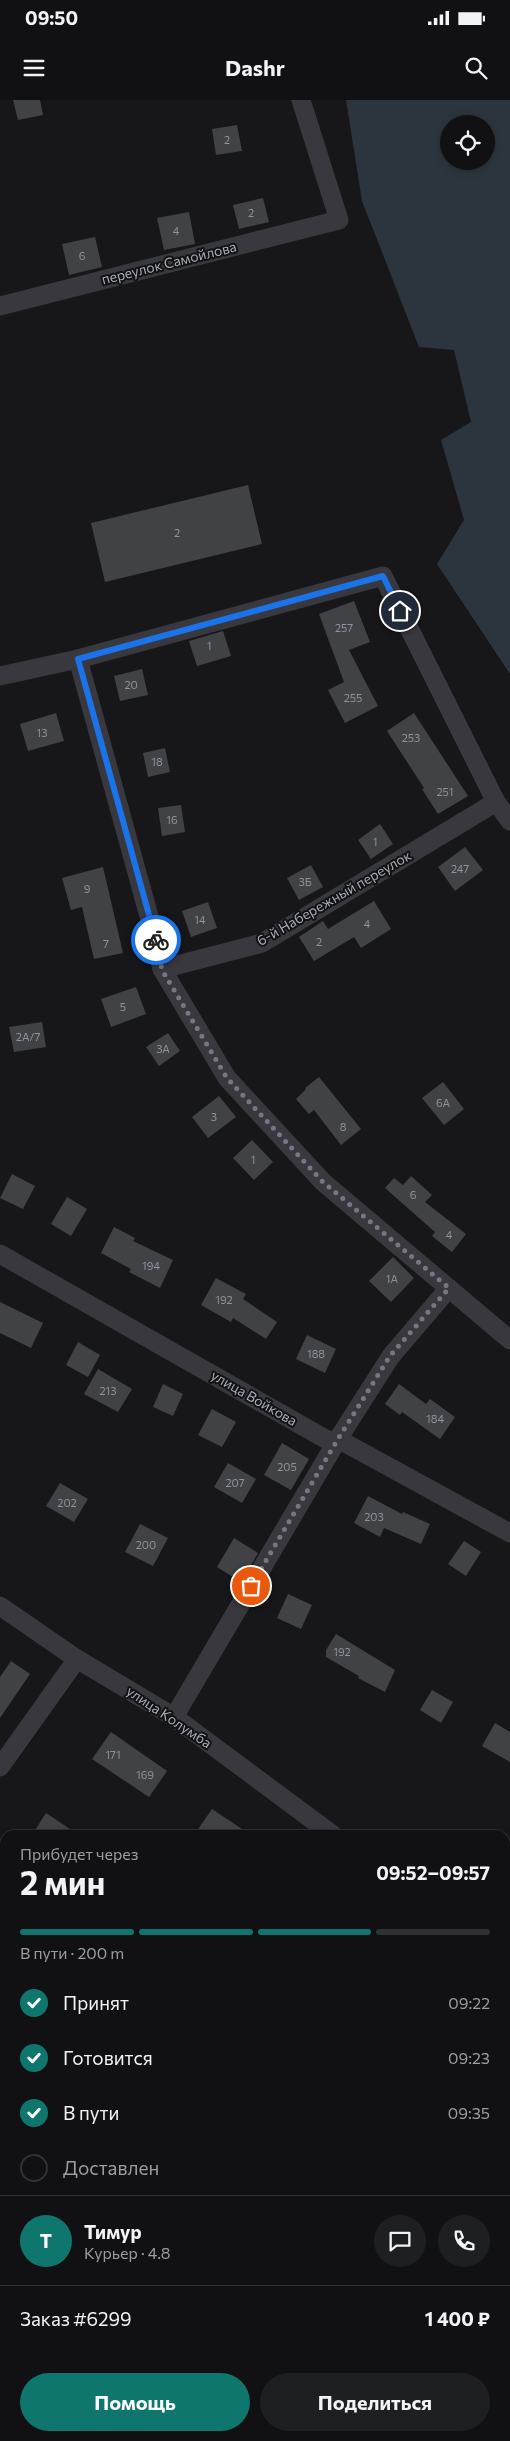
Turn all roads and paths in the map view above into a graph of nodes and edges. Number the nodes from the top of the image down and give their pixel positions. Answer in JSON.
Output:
{"nodes":[{"id":1,"x":301,"y":100,"type":"edge"},
{"id":2,"x":0,"y":306,"type":"edge"},
{"id":3,"x":78,"y":659,"type":"junction"},
{"id":4,"x":0,"y":676,"type":"edge"},
{"id":5,"x":496,"y":802,"type":"junction"},
{"id":6,"x":510,"y":821,"type":"edge"},
{"id":7,"x":162,"y":970,"type":"junction"},
{"id":8,"x":0,"y":1254,"type":"edge"},
{"id":9,"x":449,"y":1288,"type":"junction"},
{"id":10,"x":510,"y":1340,"type":"edge"},
{"id":11,"x":338,"y":1439,"type":"junction"},
{"id":12,"x":510,"y":1533,"type":"edge"},
{"id":13,"x":0,"y":1606,"type":"edge"},
{"id":14,"x":77,"y":1659,"type":"junction"},
{"id":15,"x":174,"y":1717,"type":"junction"},
{"id":16,"x":0,"y":1767,"type":"edge"},
{"id":17,"x":326,"y":1830,"type":"edge"}],
"edges":[{"from":1,"to":2,"type":"street","name":"переулок Самойлова"},
{"from":3,"to":4,"type":"street"},
{"from":3,"to":5,"type":"street"},
{"from":3,"to":7,"type":"street"},
{"from":5,"to":6,"type":"street"},
{"from":5,"to":7,"type":"street","name":"6-й Набережный переулок"},
{"from":7,"to":9,"type":"street"},
{"from":8,"to":11,"type":"street","name":"улица Войкова"},
{"from":9,"to":10,"type":"street"},
{"from":9,"to":11,"type":"street"},
{"from":11,"to":12,"type":"street","name":"улица Войкова"},
{"from":11,"to":15,"type":"street"},
{"from":13,"to":14,"type":"street","name":"улица Колумба"},
{"from":14,"to":15,"type":"street","name":"улица Колумба"},
{"from":14,"to":16,"type":"street"},
{"from":15,"to":17,"type":"street","name":"улица Колумба"}]}
